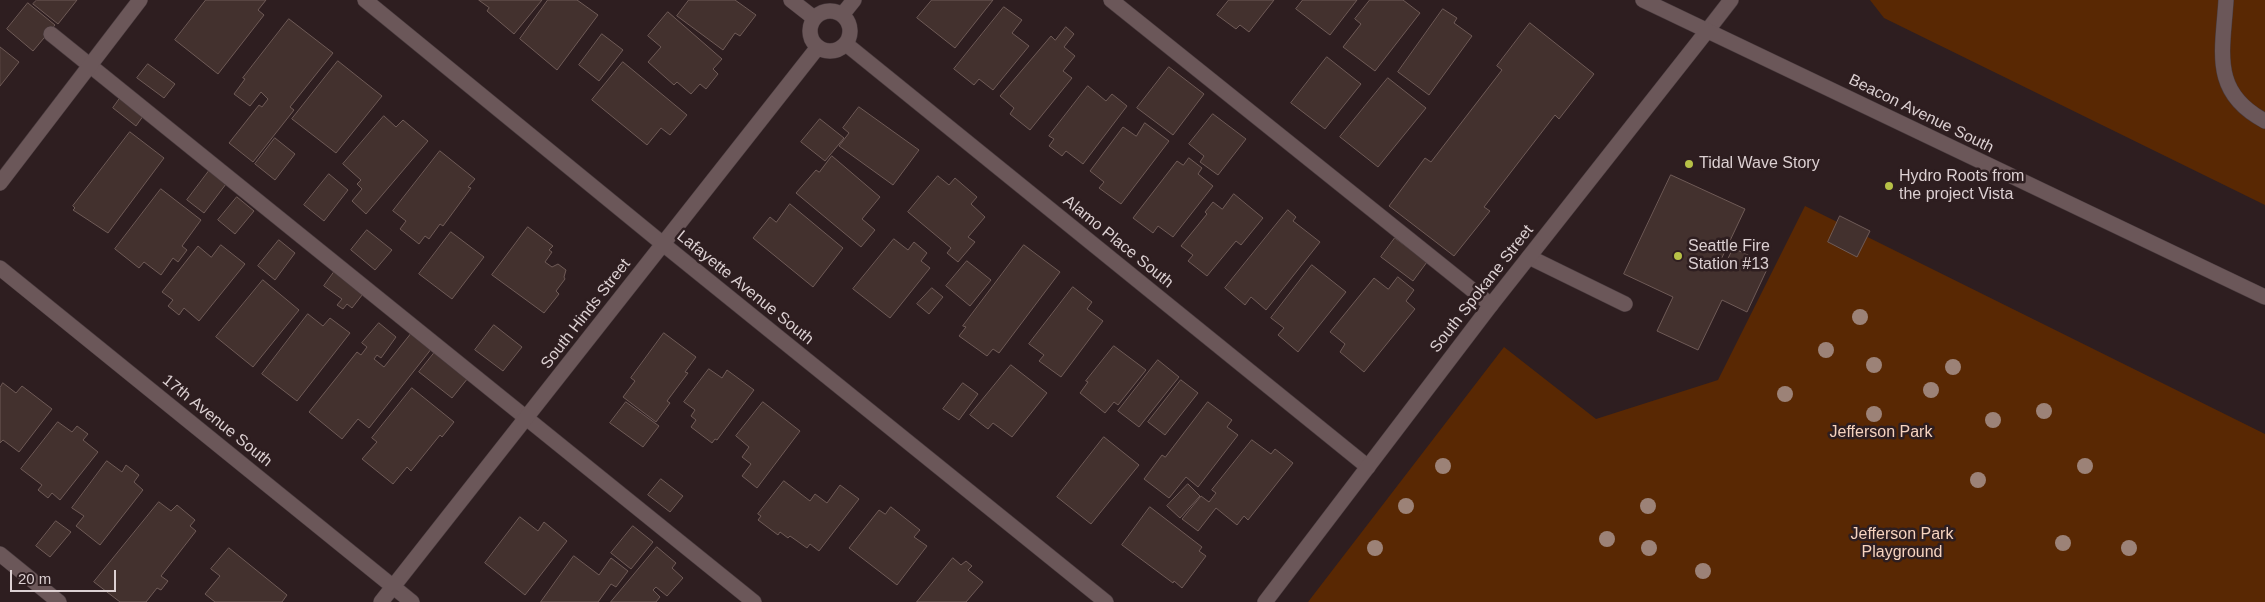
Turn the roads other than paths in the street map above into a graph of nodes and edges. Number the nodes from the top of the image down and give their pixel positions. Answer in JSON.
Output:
{"nodes":[{"id":1,"x":140,"y":0,"type":"edge"},
{"id":2,"x":365,"y":0,"type":"edge"},
{"id":3,"x":792,"y":0,"type":"edge"},
{"id":4,"x":854,"y":0,"type":"edge"},
{"id":5,"x":1112,"y":0,"type":"edge"},
{"id":6,"x":1643,"y":0,"type":"edge"},
{"id":7,"x":1732,"y":0,"type":"edge"},
{"id":8,"x":2226,"y":0,"type":"edge"},
{"id":9,"x":842,"y":15,"type":"junction"},
{"id":10,"x":814,"y":18,"type":"junction"},
{"id":11,"x":1706,"y":31,"type":"junction"},
{"id":12,"x":51,"y":34,"type":"dead end"},
{"id":13,"x":846,"y":44,"type":"junction"},
{"id":14,"x":818,"y":46,"type":"junction"},
{"id":15,"x":91,"y":65,"type":"junction"},
{"id":16,"x":2265,"y":121,"type":"edge"},
{"id":17,"x":0,"y":183,"type":"edge"},
{"id":18,"x":662,"y":244,"type":"junction"},
{"id":19,"x":1529,"y":256,"type":"junction"},
{"id":20,"x":0,"y":268,"type":"edge"},
{"id":21,"x":2265,"y":297,"type":"edge"},
{"id":22,"x":1625,"y":304,"type":"dead end"},
{"id":23,"x":1491,"y":306,"type":"junction"},
{"id":24,"x":528,"y":418,"type":"junction"},
{"id":25,"x":1368,"y":467,"type":"junction"},
{"id":26,"x":0,"y":554,"type":"edge"},
{"id":27,"x":393,"y":586,"type":"junction"},
{"id":28,"x":59,"y":602,"type":"edge"},
{"id":29,"x":381,"y":602,"type":"edge"},
{"id":30,"x":412,"y":602,"type":"edge"},
{"id":31,"x":754,"y":602,"type":"edge"},
{"id":32,"x":1106,"y":602,"type":"edge"},
{"id":33,"x":1265,"y":602,"type":"edge"}],
"edges":[{"from":1,"to":15,"type":"street"},
{"from":2,"to":18,"type":"street","name":"Lafayette Avenue South"},
{"from":3,"to":10,"type":"street"},
{"from":4,"to":9,"type":"street"},
{"from":5,"to":23,"type":"street"},
{"from":6,"to":11,"type":"street","name":"Beacon Avenue South"},
{"from":7,"to":11,"type":"street","name":"South Spokane Street"},
{"from":8,"to":16,"type":"street"},
{"from":9,"to":10,"type":"street"},
{"from":9,"to":13,"type":"street"},
{"from":10,"to":14,"type":"street"},
{"from":11,"to":19,"type":"street","name":"South Spokane Street"},
{"from":11,"to":21,"type":"street","name":"Beacon Avenue South"},
{"from":12,"to":15,"type":"street"},
{"from":13,"to":14,"type":"street"},
{"from":13,"to":25,"type":"street","name":"Alamo Place South"},
{"from":14,"to":18,"type":"street","name":"South Hinds Street"},
{"from":15,"to":17,"type":"street"},
{"from":15,"to":24,"type":"street"},
{"from":18,"to":24,"type":"street","name":"South Hinds Street"},
{"from":18,"to":32,"type":"street","name":"Lafayette Avenue South"},
{"from":19,"to":22,"type":"street"},
{"from":19,"to":23,"type":"street","name":"South Spokane Street"},
{"from":20,"to":27,"type":"street","name":"17th Avenue South"},
{"from":23,"to":25,"type":"street","name":"South Spokane Street"},
{"from":24,"to":27,"type":"street","name":"South Hinds Street"},
{"from":24,"to":31,"type":"street"},
{"from":25,"to":33,"type":"street","name":"South Spokane Street"},
{"from":26,"to":28,"type":"street"},
{"from":27,"to":29,"type":"street","name":"South Hinds Street"},
{"from":27,"to":30,"type":"street","name":"17th Avenue South"}]}
